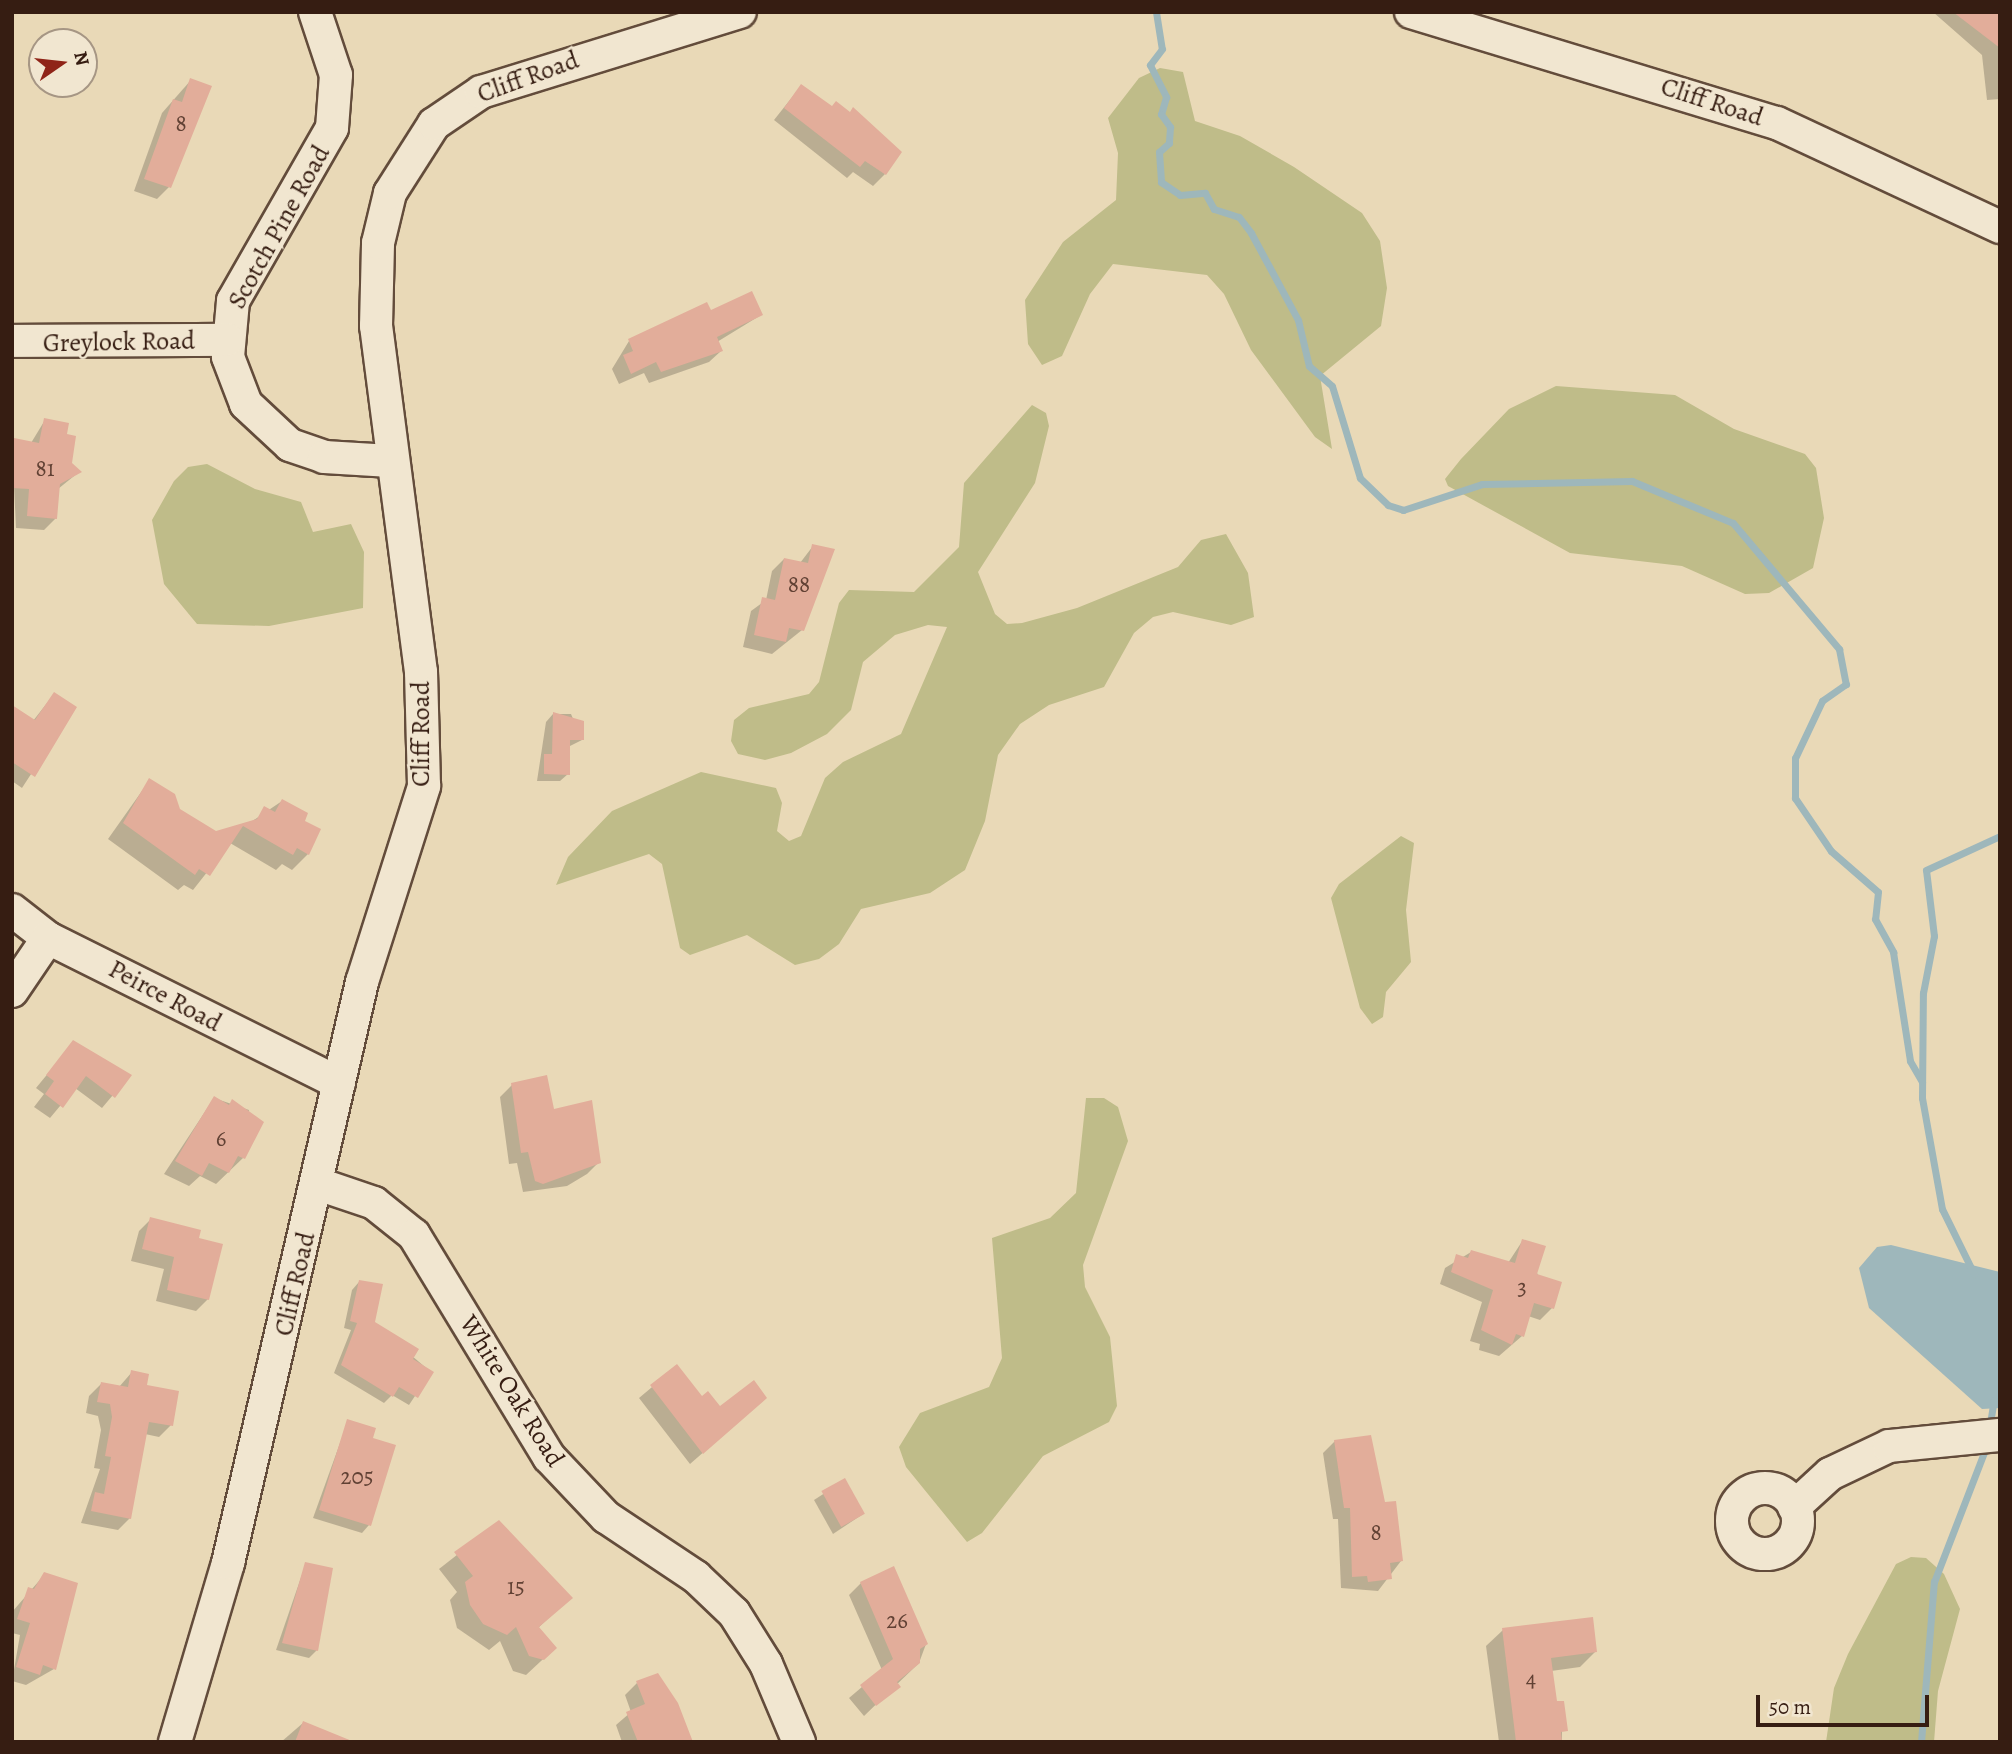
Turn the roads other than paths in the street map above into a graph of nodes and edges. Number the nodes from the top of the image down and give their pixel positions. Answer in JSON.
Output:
{"nodes":[{"id":1,"x":315,"y":12,"type":"edge"},
{"id":2,"x":740,"y":12,"type":"edge"},
{"id":3,"x":1411,"y":12,"type":"edge"},
{"id":4,"x":2000,"y":227,"type":"edge"},
{"id":5,"x":227,"y":340,"type":"junction"},
{"id":6,"x":12,"y":341,"type":"edge"},
{"id":7,"x":391,"y":461,"type":"junction"},
{"id":8,"x":12,"y":910,"type":"edge"},
{"id":9,"x":48,"y":938,"type":"junction"},
{"id":10,"x":12,"y":991,"type":"edge"},
{"id":11,"x":339,"y":1083,"type":"junction"},
{"id":12,"x":318,"y":1184,"type":"junction"},
{"id":13,"x":2000,"y":1435,"type":"edge"},
{"id":14,"x":1794,"y":1507,"type":"dead end"},
{"id":15,"x":175,"y":1742,"type":"edge"},
{"id":16,"x":799,"y":1742,"type":"edge"}],
"edges":[{"from":1,"to":5,"type":"street","name":"Scotch Pine Road"},
{"from":2,"to":7,"type":"street","name":"Cliff Road"},
{"from":3,"to":4,"type":"street","name":"Cliff Road"},
{"from":5,"to":6,"type":"street","name":"Greylock Road"},
{"from":5,"to":7,"type":"street","name":"Scotch Pine Road"},
{"from":7,"to":11,"type":"street","name":"Cliff Road"},
{"from":8,"to":9,"type":"street"},
{"from":9,"to":10,"type":"street"},
{"from":9,"to":11,"type":"street","name":"Peirce Road"},
{"from":11,"to":12,"type":"street","name":"Cliff Road"},
{"from":12,"to":15,"type":"street","name":"Cliff Road"},
{"from":12,"to":16,"type":"street","name":"White Oak Road"},
{"from":13,"to":14,"type":"street"}]}
